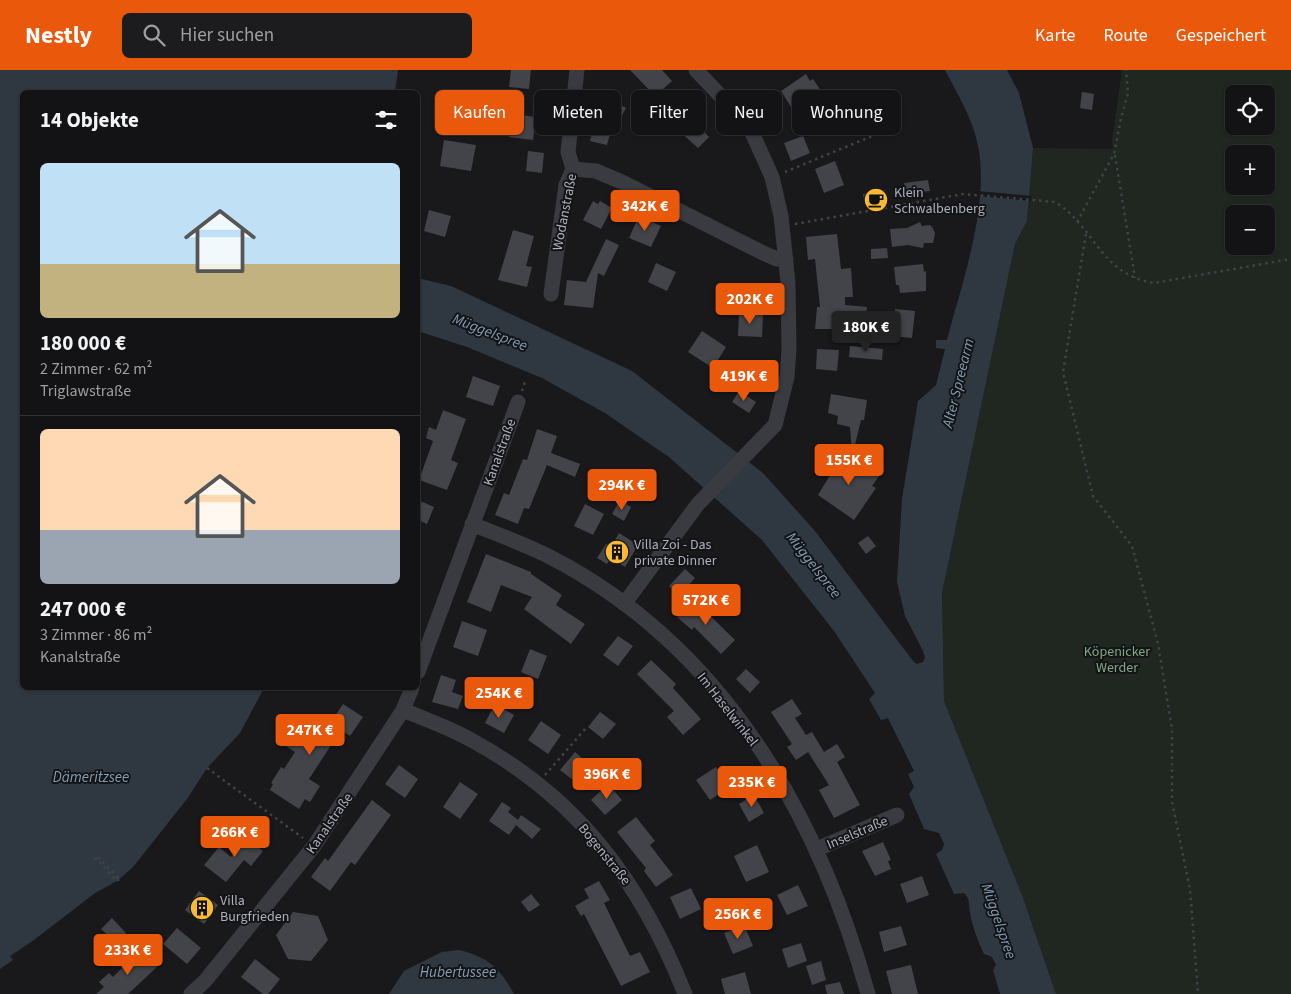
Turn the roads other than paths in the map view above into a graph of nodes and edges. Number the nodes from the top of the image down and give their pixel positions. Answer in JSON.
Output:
{"nodes":[{"id":1,"x":577,"y":70,"type":"edge"},
{"id":2,"x":696,"y":70,"type":"edge"},
{"id":3,"x":573,"y":169,"type":"junction"},
{"id":4,"x":786,"y":258,"type":"junction"},
{"id":5,"x":550,"y":294,"type":"dead end"},
{"id":6,"x":518,"y":402,"type":"dead end"},
{"id":7,"x":472,"y":524,"type":"junction"},
{"id":8,"x":624,"y":604,"type":"junction"},
{"id":9,"x":420,"y":667,"type":"edge"},
{"id":10,"x":411,"y":690,"type":"edge"},
{"id":11,"x":403,"y":710,"type":"junction"},
{"id":12,"x":897,"y":814,"type":"dead end"},
{"id":13,"x":817,"y":849,"type":"junction"},
{"id":14,"x":191,"y":994,"type":"edge"},
{"id":15,"x":685,"y":994,"type":"edge"},
{"id":16,"x":868,"y":994,"type":"edge"}],
"edges":[{"from":1,"to":3,"type":"street","name":"Wodanstraße"},
{"from":2,"to":4,"type":"street"},
{"from":3,"to":4,"type":"street"},
{"from":3,"to":5,"type":"street","name":"Wodanstraße"},
{"from":4,"to":8,"type":"street"},
{"from":6,"to":7,"type":"street","name":"Kanalstraße"},
{"from":7,"to":8,"type":"street","name":"Im Haselwinkel"},
{"from":7,"to":9,"type":"street","name":"Kanalstraße"},
{"from":8,"to":13,"type":"street","name":"Im Haselwinkel"},
{"from":10,"to":11,"type":"street","name":"Kanalstraße"},
{"from":11,"to":14,"type":"street","name":"Kanalstraße"},
{"from":11,"to":15,"type":"street","name":"Bogenstraße"},
{"from":12,"to":13,"type":"street","name":"Inselstraße"},
{"from":13,"to":16,"type":"street","name":"Im Haselwinkel"}]}
